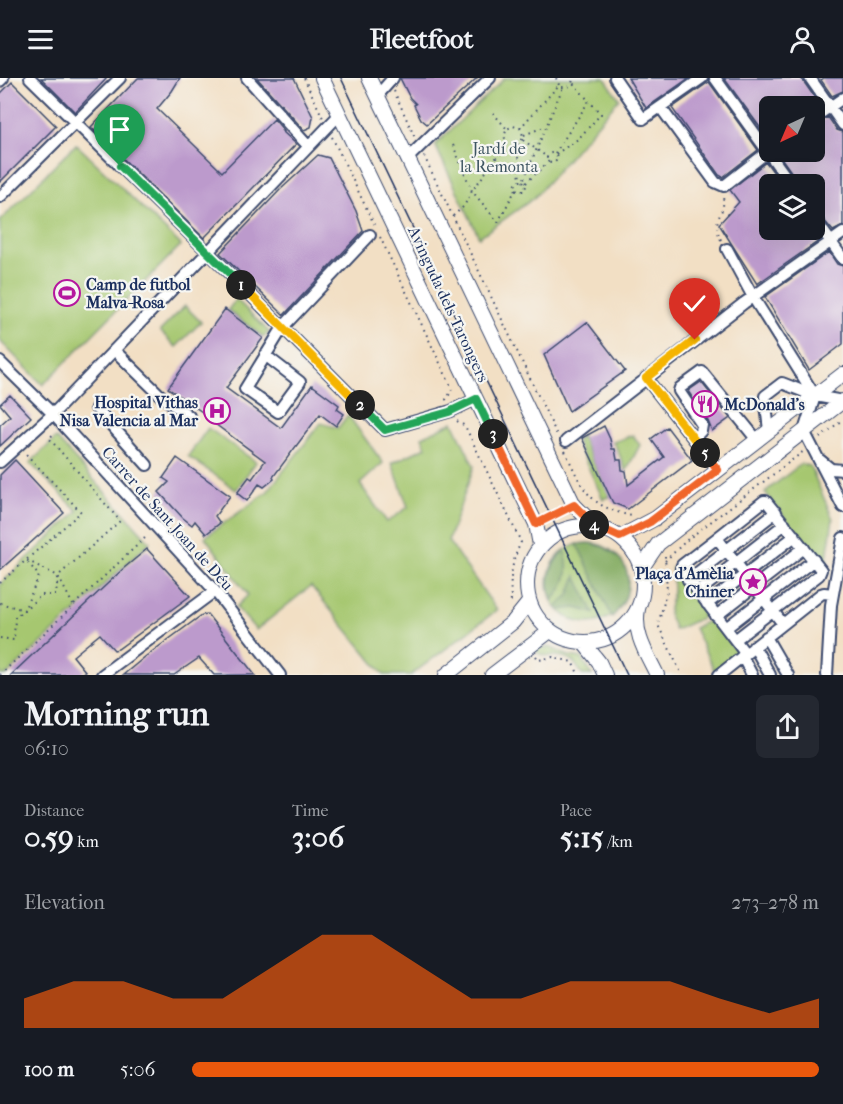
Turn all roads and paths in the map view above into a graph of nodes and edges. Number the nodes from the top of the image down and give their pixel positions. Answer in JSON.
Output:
{"nodes":[{"id":1,"x":30,"y":78,"type":"edge"},
{"id":2,"x":120,"y":78,"type":"edge"},
{"id":3,"x":247,"y":78,"type":"edge"},
{"id":4,"x":304,"y":78,"type":"edge"},
{"id":5,"x":322,"y":78,"type":"edge"},
{"id":6,"x":369,"y":78,"type":"edge"},
{"id":7,"x":490,"y":78,"type":"edge"},
{"id":8,"x":556,"y":78,"type":"edge"},
{"id":9,"x":573,"y":78,"type":"edge"},
{"id":10,"x":615,"y":78,"type":"edge"},
{"id":11,"x":702,"y":78,"type":"edge"},
{"id":12,"x":715,"y":78,"type":"edge"},
{"id":13,"x":810,"y":78,"type":"edge"},
{"id":14,"x":392,"y":82,"type":"edge"},
{"id":15,"x":572,"y":82,"type":"junction"},
{"id":16,"x":561,"y":86,"type":"junction"},
{"id":17,"x":377,"y":96,"type":"junction"},
{"id":18,"x":843,"y":98,"type":"edge"},
{"id":19,"x":589,"y":101,"type":"junction"},
{"id":20,"x":830,"y":107,"type":"junction"},
{"id":21,"x":661,"y":108,"type":"junction"},
{"id":22,"x":825,"y":110,"type":"edge"},
{"id":23,"x":493,"y":113,"type":"dead end"},
{"id":24,"x":340,"y":114,"type":"junction"},
{"id":25,"x":324,"y":120,"type":"dead end"},
{"id":26,"x":76,"y":123,"type":"junction"},
{"id":27,"x":843,"y":125,"type":"edge"},
{"id":28,"x":546,"y":126,"type":"junction"},
{"id":29,"x":520,"y":128,"type":"junction"},
{"id":30,"x":507,"y":129,"type":"junction"},
{"id":31,"x":524,"y":135,"type":"junction"},
{"id":32,"x":759,"y":137,"type":"edge"},
{"id":33,"x":415,"y":138,"type":"dead end"},
{"id":34,"x":523,"y":140,"type":"junction"},
{"id":35,"x":334,"y":141,"type":"dead end"},
{"id":36,"x":507,"y":143,"type":"junction"},
{"id":37,"x":453,"y":145,"type":"dead end"},
{"id":38,"x":517,"y":145,"type":"junction"},
{"id":39,"x":308,"y":146,"type":"junction"},
{"id":40,"x":537,"y":148,"type":"junction"},
{"id":41,"x":422,"y":153,"type":"dead end"},
{"id":42,"x":555,"y":154,"type":"junction"},
{"id":43,"x":547,"y":157,"type":"junction"},
{"id":44,"x":759,"y":158,"type":"edge"},
{"id":45,"x":407,"y":159,"type":"junction"},
{"id":46,"x":549,"y":161,"type":"junction"},
{"id":47,"x":523,"y":182,"type":"junction"},
{"id":48,"x":719,"y":184,"type":"junction"},
{"id":49,"x":516,"y":189,"type":"junction"},
{"id":50,"x":472,"y":191,"type":"junction"},
{"id":51,"x":0,"y":197,"type":"edge"},
{"id":52,"x":453,"y":216,"type":"junction"},
{"id":53,"x":843,"y":233,"type":"edge"},
{"id":54,"x":825,"y":234,"type":"edge"},
{"id":55,"x":370,"y":235,"type":"dead end"},
{"id":56,"x":831,"y":242,"type":"junction"},
{"id":57,"x":727,"y":249,"type":"joint"},
{"id":58,"x":207,"y":251,"type":"junction"},
{"id":59,"x":843,"y":258,"type":"edge"},
{"id":60,"x":753,"y":297,"type":"junction"},
{"id":61,"x":283,"y":327,"type":"junction"},
{"id":62,"x":114,"y":350,"type":"junction"},
{"id":63,"x":266,"y":356,"type":"junction"},
{"id":64,"x":0,"y":362,"type":"edge"},
{"id":65,"x":843,"y":374,"type":"edge"},
{"id":66,"x":646,"y":378,"type":"junction"},
{"id":67,"x":531,"y":380,"type":"dead end"},
{"id":68,"x":815,"y":396,"type":"junction"},
{"id":69,"x":476,"y":399,"type":"junction"},
{"id":70,"x":843,"y":401,"type":"edge"},
{"id":71,"x":446,"y":402,"type":"dead end"},
{"id":72,"x":96,"y":408,"type":"dead end"},
{"id":73,"x":53,"y":414,"type":"junction"},
{"id":74,"x":189,"y":416,"type":"dead end"},
{"id":75,"x":455,"y":417,"type":"dead end"},
{"id":76,"x":843,"y":419,"type":"edge"},
{"id":77,"x":64,"y":425,"type":"junction"},
{"id":78,"x":769,"y":430,"type":"junction"},
{"id":79,"x":804,"y":431,"type":"junction"},
{"id":80,"x":821,"y":437,"type":"dead end"},
{"id":81,"x":694,"y":438,"type":"junction"},
{"id":82,"x":757,"y":440,"type":"junction"},
{"id":83,"x":566,"y":441,"type":"dead end"},
{"id":84,"x":18,"y":445,"type":"junction"},
{"id":85,"x":805,"y":450,"type":"dead end"},
{"id":86,"x":816,"y":455,"type":"junction"},
{"id":87,"x":0,"y":462,"type":"edge"},
{"id":88,"x":147,"y":465,"type":"dead end"},
{"id":89,"x":718,"y":470,"type":"junction"},
{"id":90,"x":843,"y":470,"type":"edge"},
{"id":91,"x":574,"y":505,"type":"junction"},
{"id":92,"x":843,"y":507,"type":"edge"},
{"id":93,"x":776,"y":512,"type":"junction"},
{"id":94,"x":637,"y":516,"type":"dead end"},
{"id":95,"x":536,"y":524,"type":"junction"},
{"id":96,"x":785,"y":524,"type":"junction"},
{"id":97,"x":595,"y":526,"type":"junction"},
{"id":98,"x":156,"y":527,"type":"junction"},
{"id":99,"x":517,"y":533,"type":"dead end"},
{"id":100,"x":795,"y":536,"type":"junction"},
{"id":101,"x":620,"y":537,"type":"junction"},
{"id":102,"x":717,"y":538,"type":"junction"},
{"id":103,"x":843,"y":538,"type":"edge"},
{"id":104,"x":540,"y":546,"type":"junction"},
{"id":105,"x":804,"y":548,"type":"junction"},
{"id":106,"x":726,"y":550,"type":"junction"},
{"id":107,"x":664,"y":552,"type":"dead end"},
{"id":108,"x":27,"y":560,"type":"junction"},
{"id":109,"x":814,"y":560,"type":"junction"},
{"id":110,"x":665,"y":561,"type":"junction"},
{"id":111,"x":841,"y":561,"type":"edge"},
{"id":112,"x":736,"y":562,"type":"junction"},
{"id":113,"x":641,"y":569,"type":"junction"},
{"id":114,"x":745,"y":574,"type":"junction"},
{"id":115,"x":58,"y":576,"type":"junction"},
{"id":116,"x":688,"y":580,"type":"junction"},
{"id":117,"x":0,"y":583,"type":"edge"},
{"id":118,"x":754,"y":586,"type":"junction"},
{"id":119,"x":215,"y":591,"type":"junction"},
{"id":120,"x":698,"y":592,"type":"junction"},
{"id":121,"x":833,"y":594,"type":"junction"},
{"id":122,"x":764,"y":599,"type":"junction"},
{"id":123,"x":641,"y":600,"type":"junction"},
{"id":124,"x":529,"y":602,"type":"junction"},
{"id":125,"x":0,"y":603,"type":"edge"},
{"id":126,"x":707,"y":604,"type":"junction"},
{"id":127,"x":73,"y":606,"type":"junction"},
{"id":128,"x":24,"y":610,"type":"junction"},
{"id":129,"x":773,"y":611,"type":"junction"},
{"id":130,"x":716,"y":616,"type":"junction"},
{"id":131,"x":783,"y":624,"type":"junction"},
{"id":132,"x":726,"y":628,"type":"junction"},
{"id":133,"x":550,"y":631,"type":"junction"},
{"id":134,"x":766,"y":637,"type":"junction"},
{"id":135,"x":0,"y":638,"type":"edge"},
{"id":136,"x":735,"y":640,"type":"junction"},
{"id":137,"x":583,"y":642,"type":"junction"},
{"id":138,"x":747,"y":652,"type":"junction"},
{"id":139,"x":539,"y":660,"type":"dead end"},
{"id":140,"x":536,"y":663,"type":"dead end"},
{"id":141,"x":732,"y":670,"type":"edge"},
{"id":142,"x":0,"y":675,"type":"edge"},
{"id":143,"x":102,"y":675,"type":"edge"},
{"id":144,"x":280,"y":675,"type":"edge"},
{"id":145,"x":446,"y":675,"type":"edge"},
{"id":146,"x":492,"y":675,"type":"edge"},
{"id":147,"x":605,"y":675,"type":"edge"},
{"id":148,"x":657,"y":675,"type":"edge"},
{"id":149,"x":682,"y":675,"type":"edge"},
{"id":150,"x":719,"y":675,"type":"edge"},
{"id":151,"x":752,"y":675,"type":"edge"},
{"id":152,"x":770,"y":675,"type":"edge"},
{"id":153,"x":788,"y":675,"type":"edge"},
{"id":154,"x":827,"y":675,"type":"edge"}],
"edges":[{"from":1,"to":26,"type":"street"},
{"from":2,"to":26,"type":"street"},
{"from":3,"to":39,"type":"street"},
{"from":4,"to":25,"type":"path"},
{"from":5,"to":24,"type":"main road","name":"Avinguda dels Tarongers"},
{"from":6,"to":17,"type":"main road","name":"Avinguda dels Tarongers"},
{"from":7,"to":45,"type":"street"},
{"from":8,"to":16,"type":"path"},
{"from":9,"to":15,"type":"path"},
{"from":10,"to":21,"type":"street"},
{"from":11,"to":21,"type":"street"},
{"from":12,"to":32,"type":"street"},
{"from":13,"to":20,"type":"street"},
{"from":14,"to":17,"type":"street"},
{"from":14,"to":33,"type":"path"},
{"from":15,"to":16,"type":"path"},
{"from":15,"to":19,"type":"path"},
{"from":16,"to":28,"type":"path"},
{"from":16,"to":29,"type":"path"},
{"from":17,"to":45,"type":"main road","name":"Avinguda dels Tarongers"},
{"from":18,"to":20,"type":"street"},
{"from":19,"to":42,"type":"path"},
{"from":19,"to":42,"type":"path"},
{"from":20,"to":22,"type":"street"},
{"from":20,"to":27,"type":"street"},
{"from":21,"to":48,"type":"street"},
{"from":23,"to":30,"type":"path"},
{"from":24,"to":39,"type":"street"},
{"from":24,"to":69,"type":"main road","name":"Avinguda dels Tarongers"},
{"from":26,"to":51,"type":"street"},
{"from":26,"to":58,"type":"street"},
{"from":28,"to":31,"type":"path"},
{"from":28,"to":40,"type":"path"},
{"from":29,"to":30,"type":"path"},
{"from":29,"to":31,"type":"path"},
{"from":30,"to":36,"type":"path"},
{"from":31,"to":34,"type":"path"},
{"from":34,"to":38,"type":"path"},
{"from":34,"to":40,"type":"path"},
{"from":35,"to":71,"type":"path"},
{"from":36,"to":38,"type":"path"},
{"from":36,"to":50,"type":"path"},
{"from":37,"to":50,"type":"path"},
{"from":38,"to":47,"type":"path"},
{"from":39,"to":58,"type":"street"},
{"from":40,"to":43,"type":"path"},
{"from":40,"to":47,"type":"path"},
{"from":41,"to":52,"type":"path"},
{"from":42,"to":43,"type":"path"},
{"from":42,"to":46,"type":"path"},
{"from":43,"to":46,"type":"path"},
{"from":44,"to":48,"type":"street"},
{"from":45,"to":91,"type":"main road","name":"Avinguda dels Tarongers"},
{"from":46,"to":47,"type":"path"},
{"from":47,"to":49,"type":"path"},
{"from":47,"to":49,"type":"path"},
{"from":48,"to":57,"type":"path"},
{"from":49,"to":50,"type":"path"},
{"from":50,"to":52,"type":"path"},
{"from":52,"to":67,"type":"path"},
{"from":53,"to":56,"type":"street"},
{"from":54,"to":56,"type":"street"},
{"from":55,"to":61,"type":"street"},
{"from":56,"to":59,"type":"street"},
{"from":56,"to":60,"type":"street"},
{"from":57,"to":60,"type":"street"},
{"from":58,"to":61,"type":"street"},
{"from":58,"to":62,"type":"street"},
{"from":60,"to":66,"type":"street"},
{"from":60,"to":68,"type":"street"},
{"from":61,"to":63,"type":"street"},
{"from":61,"to":69,"type":"street"},
{"from":62,"to":73,"type":"street"},
{"from":62,"to":74,"type":"street"},
{"from":63,"to":63,"type":"street"},
{"from":64,"to":73,"type":"street","name":"Carrer de Sant Joan de Déu"},
{"from":65,"to":68,"type":"main road"},
{"from":66,"to":81,"type":"street"},
{"from":66,"to":83,"type":"street"},
{"from":68,"to":70,"type":"street"},
{"from":68,"to":78,"type":"main road"},
{"from":68,"to":78,"type":"street"},
{"from":68,"to":79,"type":"street"},
{"from":69,"to":95,"type":"main road","name":"Avinguda dels Tarongers"},
{"from":70,"to":79,"type":"main road"},
{"from":72,"to":88,"type":"street"},
{"from":73,"to":77,"type":"street","name":"Carrer de Sant Joan de Déu"},
{"from":73,"to":84,"type":"street"},
{"from":75,"to":99,"type":"path"},
{"from":76,"to":80,"type":"path"},
{"from":77,"to":98,"type":"street","name":"Carrer de Sant Joan de Déu"},
{"from":77,"to":115,"type":"path"},
{"from":78,"to":82,"type":"main road"},
{"from":79,"to":86,"type":"street"},
{"from":79,"to":113,"type":"main road"},
{"from":81,"to":82,"type":"street"},
{"from":81,"to":89,"type":"street"},
{"from":82,"to":89,"type":"main road"},
{"from":84,"to":87,"type":"street"},
{"from":84,"to":108,"type":"path"},
{"from":85,"to":110,"type":"path"},
{"from":86,"to":90,"type":"street"},
{"from":86,"to":92,"type":"street"},
{"from":89,"to":101,"type":"main road"},
{"from":91,"to":94,"type":"path"},
{"from":91,"to":95,"type":"path"},
{"from":91,"to":97,"type":"main road","name":"Avinguda dels Tarongers"},
{"from":93,"to":96,"type":"street"},
{"from":93,"to":102,"type":"street"},
{"from":93,"to":106,"type":"street"},
{"from":95,"to":104,"type":"main road","name":"Avinguda dels Tarongers"},
{"from":96,"to":100,"type":"street"},
{"from":96,"to":112,"type":"street"},
{"from":97,"to":101,"type":"main road"},
{"from":97,"to":104,"type":"main road"},
{"from":98,"to":119,"type":"street","name":"Carrer de Sant Joan de Déu"},
{"from":98,"to":127,"type":"path"},
{"from":100,"to":105,"type":"street"},
{"from":100,"to":114,"type":"street"},
{"from":101,"to":113,"type":"main road"},
{"from":102,"to":106,"type":"street"},
{"from":102,"to":116,"type":"street"},
{"from":103,"to":111,"type":"street"},
{"from":104,"to":124,"type":"main road"},
{"from":105,"to":109,"type":"street"},
{"from":105,"to":118,"type":"street"},
{"from":106,"to":112,"type":"street"},
{"from":106,"to":116,"type":"street"},
{"from":107,"to":110,"type":"path"},
{"from":108,"to":115,"type":"path"},
{"from":108,"to":117,"type":"path"},
{"from":108,"to":128,"type":"path"},
{"from":109,"to":122,"type":"street"},
{"from":109,"to":129,"type":"street"},
{"from":110,"to":149,"type":"path"},
{"from":111,"to":121,"type":"street"},
{"from":112,"to":114,"type":"street"},
{"from":112,"to":120,"type":"street"},
{"from":113,"to":123,"type":"main road"},
{"from":114,"to":118,"type":"street"},
{"from":114,"to":126,"type":"street"},
{"from":115,"to":127,"type":"path"},
{"from":115,"to":128,"type":"path"},
{"from":116,"to":120,"type":"street"},
{"from":118,"to":122,"type":"street"},
{"from":118,"to":130,"type":"street"},
{"from":119,"to":143,"type":"street"},
{"from":119,"to":144,"type":"street","name":"Carrer de Sant Joan de Déu"},
{"from":120,"to":126,"type":"street"},
{"from":121,"to":131,"type":"street"},
{"from":121,"to":154,"type":"street"},
{"from":122,"to":129,"type":"street"},
{"from":122,"to":132,"type":"street"},
{"from":123,"to":137,"type":"main road"},
{"from":123,"to":148,"type":"main road"},
{"from":124,"to":133,"type":"main road"},
{"from":124,"to":145,"type":"main road"},
{"from":125,"to":128,"type":"path"},
{"from":126,"to":130,"type":"street"},
{"from":127,"to":142,"type":"path"},
{"from":128,"to":135,"type":"path"},
{"from":129,"to":131,"type":"street"},
{"from":129,"to":136,"type":"street"},
{"from":130,"to":132,"type":"street"},
{"from":131,"to":134,"type":"street"},
{"from":132,"to":136,"type":"street"},
{"from":133,"to":137,"type":"main road"},
{"from":133,"to":146,"type":"main road"},
{"from":134,"to":138,"type":"street"},
{"from":134,"to":153,"type":"street"},
{"from":136,"to":138,"type":"street"},
{"from":137,"to":147,"type":"main road"},
{"from":138,"to":141,"type":"street"},
{"from":138,"to":151,"type":"street"},
{"from":138,"to":152,"type":"street"},
{"from":139,"to":140,"type":"path"},
{"from":141,"to":150,"type":"street"}]}
